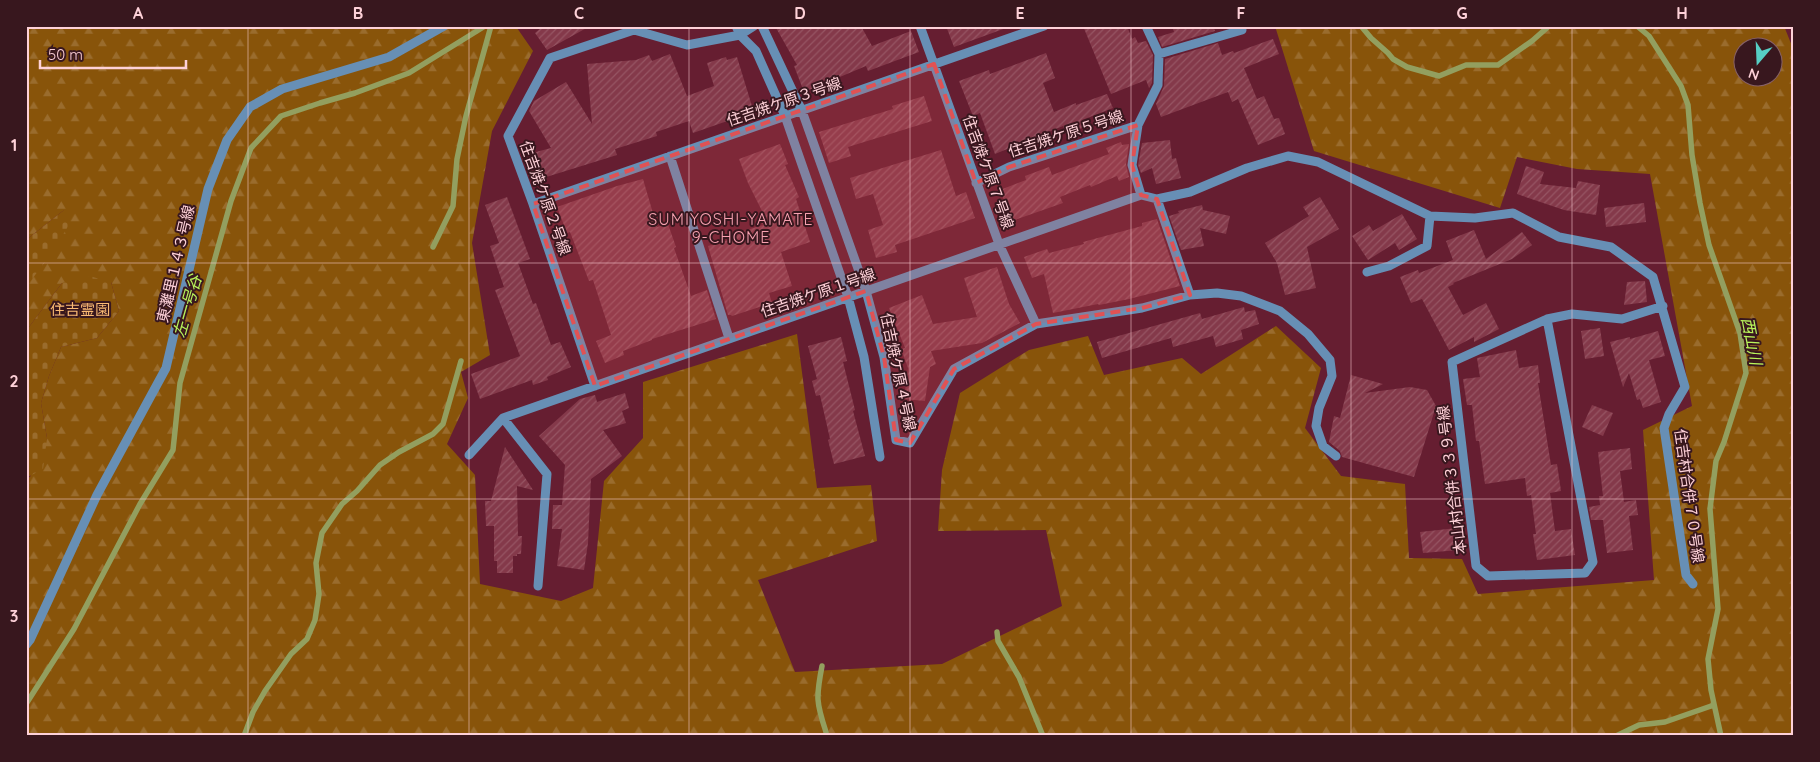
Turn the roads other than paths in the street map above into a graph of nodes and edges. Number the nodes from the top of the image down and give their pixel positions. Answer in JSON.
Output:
{"nodes":[{"id":1,"x":444,"y":26,"type":"edge"},
{"id":2,"x":754,"y":26,"type":"edge"},
{"id":3,"x":762,"y":26,"type":"edge"},
{"id":4,"x":920,"y":26,"type":"edge"},
{"id":5,"x":1044,"y":26,"type":"edge"},
{"id":6,"x":1146,"y":26,"type":"edge"},
{"id":7,"x":738,"y":30,"type":"edge"},
{"id":8,"x":1242,"y":30,"type":"dead end"},
{"id":9,"x":1159,"y":54,"type":"junction"},
{"id":10,"x":934,"y":64,"type":"junction"},
{"id":11,"x":802,"y":111,"type":"junction"},
{"id":12,"x":785,"y":116,"type":"junction"},
{"id":13,"x":1138,"y":125,"type":"junction"},
{"id":14,"x":670,"y":156,"type":"junction"},
{"id":15,"x":976,"y":183,"type":"junction"},
{"id":16,"x":1142,"y":195,"type":"junction"},
{"id":17,"x":1157,"y":199,"type":"junction"},
{"id":18,"x":533,"y":204,"type":"junction"},
{"id":19,"x":1430,"y":216,"type":"junction"},
{"id":20,"x":999,"y":244,"type":"junction"},
{"id":21,"x":1367,"y":272,"type":"dead end"},
{"id":22,"x":866,"y":291,"type":"junction"},
{"id":23,"x":1190,"y":295,"type":"junction"},
{"id":24,"x":848,"y":297,"type":"junction"},
{"id":25,"x":1663,"y":306,"type":"junction"},
{"id":26,"x":1547,"y":320,"type":"junction"},
{"id":27,"x":1036,"y":324,"type":"junction"},
{"id":28,"x":729,"y":338,"type":"junction"},
{"id":29,"x":595,"y":386,"type":"junction"},
{"id":30,"x":503,"y":418,"type":"junction"},
{"id":31,"x":469,"y":455,"type":"dead end"},
{"id":32,"x":1336,"y":456,"type":"dead end"},
{"id":33,"x":880,"y":457,"type":"dead end"},
{"id":34,"x":1693,"y":584,"type":"dead end"},
{"id":35,"x":538,"y":586,"type":"dead end"},
{"id":36,"x":26,"y":645,"type":"edge"}],
"edges":[{"from":1,"to":36,"type":"street","name":"東灘里１４３号線"},
{"from":2,"to":7,"type":"street","name":"住吉焼ケ原２号線"},
{"from":3,"to":11,"type":"street"},
{"from":4,"to":10,"type":"street","name":"住吉焼ケ原７号線"},
{"from":5,"to":10,"type":"street","name":"住吉焼ケ原３号線"},
{"from":6,"to":9,"type":"street"},
{"from":7,"to":12,"type":"street"},
{"from":7,"to":18,"type":"street","name":"住吉焼ケ原２号線"},
{"from":8,"to":9,"type":"street"},
{"from":9,"to":13,"type":"street"},
{"from":10,"to":11,"type":"street","name":"住吉焼ケ原３号線"},
{"from":10,"to":15,"type":"street","name":"住吉焼ケ原７号線"},
{"from":11,"to":12,"type":"street","name":"住吉焼ケ原３号線"},
{"from":11,"to":22,"type":"street"},
{"from":12,"to":14,"type":"street","name":"住吉焼ケ原３号線"},
{"from":12,"to":24,"type":"street"},
{"from":13,"to":15,"type":"street","name":"住吉焼ケ原５号線"},
{"from":13,"to":16,"type":"street"},
{"from":14,"to":18,"type":"street","name":"住吉焼ケ原３号線"},
{"from":14,"to":28,"type":"street"},
{"from":15,"to":20,"type":"street","name":"住吉焼ケ原７号線"},
{"from":16,"to":17,"type":"street","name":"住吉村合併７０号線"},
{"from":16,"to":20,"type":"street","name":"住吉焼ケ原１号線"},
{"from":17,"to":19,"type":"street","name":"住吉村合併７０号線"},
{"from":17,"to":23,"type":"street"},
{"from":18,"to":29,"type":"street","name":"住吉焼ケ原２号線"},
{"from":19,"to":21,"type":"street"},
{"from":19,"to":25,"type":"street","name":"住吉村合併７０号線"},
{"from":20,"to":22,"type":"street","name":"住吉焼ケ原１号線"},
{"from":20,"to":27,"type":"street","name":"住吉焼ケ原７号線"},
{"from":22,"to":24,"type":"street","name":"住吉焼ケ原１号線"},
{"from":22,"to":27,"type":"street","name":"住吉焼ケ原４号線"},
{"from":23,"to":27,"type":"street","name":"住吉焼ケ原４号線"},
{"from":23,"to":32,"type":"street","name":"住吉焼ケ原４号線"},
{"from":24,"to":28,"type":"street","name":"住吉焼ケ原１号線"},
{"from":24,"to":33,"type":"street"},
{"from":25,"to":26,"type":"street","name":"本山村合併３３９号線"},
{"from":25,"to":34,"type":"street","name":"住吉村合併７０号線"},
{"from":26,"to":26,"type":"street","name":"本山村合併３３９号線"},
{"from":28,"to":29,"type":"street","name":"住吉焼ケ原１号線"},
{"from":29,"to":30,"type":"street","name":"住吉焼ケ原１号線"},
{"from":30,"to":31,"type":"street","name":"住吉焼ケ原１号線"},
{"from":30,"to":35,"type":"street"}]}
